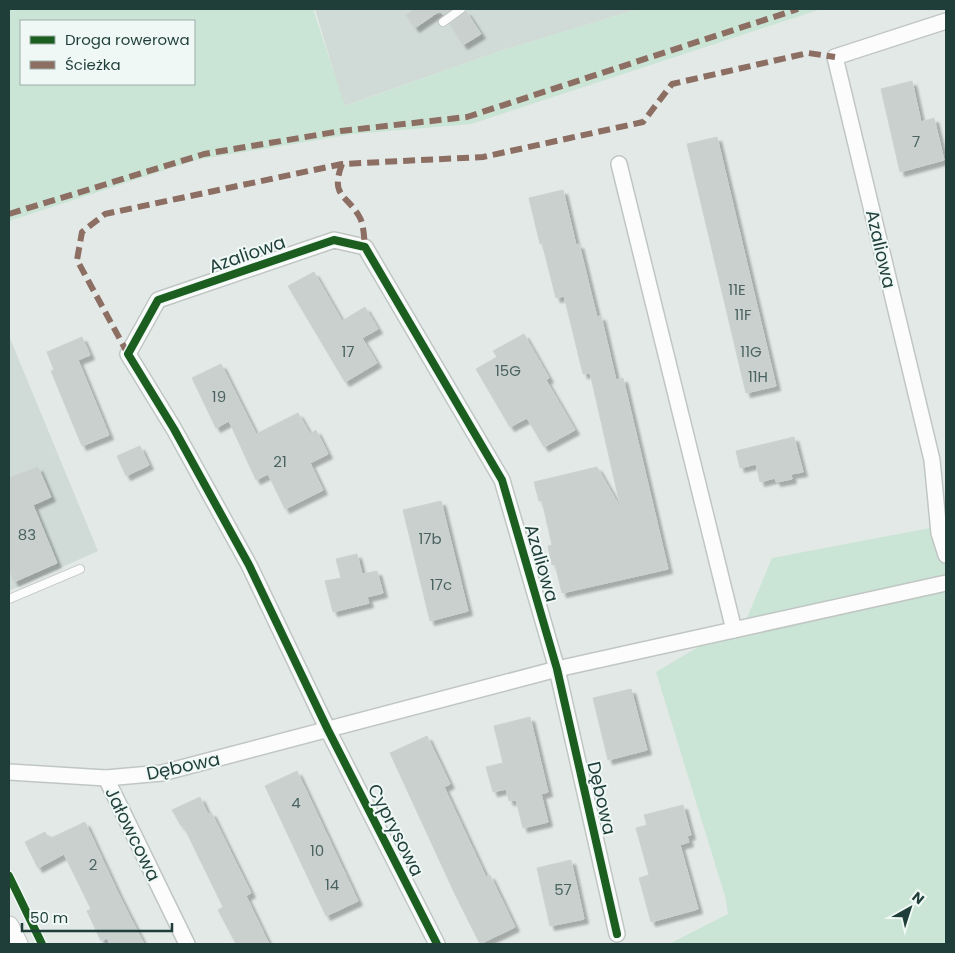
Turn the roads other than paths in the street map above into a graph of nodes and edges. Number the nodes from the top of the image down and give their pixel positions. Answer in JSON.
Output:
{"nodes":[{"id":1,"x":461,"y":9,"type":"edge"},
{"id":2,"x":443,"y":22,"type":"dead end"},
{"id":3,"x":946,"y":22,"type":"edge"},
{"id":4,"x":619,"y":164,"type":"dead end"},
{"id":5,"x":946,"y":555,"type":"edge"},
{"id":6,"x":80,"y":569,"type":"dead end"},
{"id":7,"x":946,"y":583,"type":"edge"},
{"id":8,"x":9,"y":599,"type":"edge"},
{"id":9,"x":734,"y":630,"type":"junction"},
{"id":10,"x":557,"y":669,"type":"junction"},
{"id":11,"x":328,"y":730,"type":"junction"},
{"id":12,"x":9,"y":772,"type":"edge"},
{"id":13,"x":106,"y":778,"type":"junction"},
{"id":14,"x":9,"y":926,"type":"edge"},
{"id":15,"x":618,"y":934,"type":"dead end"},
{"id":16,"x":18,"y":944,"type":"edge"},
{"id":17,"x":187,"y":944,"type":"edge"},
{"id":18,"x":437,"y":944,"type":"edge"}],
"edges":[{"from":1,"to":2,"type":"lane"},
{"from":3,"to":5,"type":"street","name":"Azaliowa"},
{"from":4,"to":9,"type":"street"},
{"from":6,"to":8,"type":"lane"},
{"from":7,"to":9,"type":"street","name":"Dębowa"},
{"from":9,"to":10,"type":"street","name":"Dębowa"},
{"from":10,"to":11,"type":"street","name":"Dębowa"},
{"from":10,"to":11,"type":"street","name":"Azaliowa"},
{"from":10,"to":15,"type":"street","name":"Dębowa"},
{"from":11,"to":13,"type":"street","name":"Dębowa"},
{"from":11,"to":18,"type":"street","name":"Cyprysowa"},
{"from":12,"to":13,"type":"street","name":"Dębowa"},
{"from":13,"to":17,"type":"street","name":"Jałowcowa"},
{"from":14,"to":16,"type":"street"}]}
